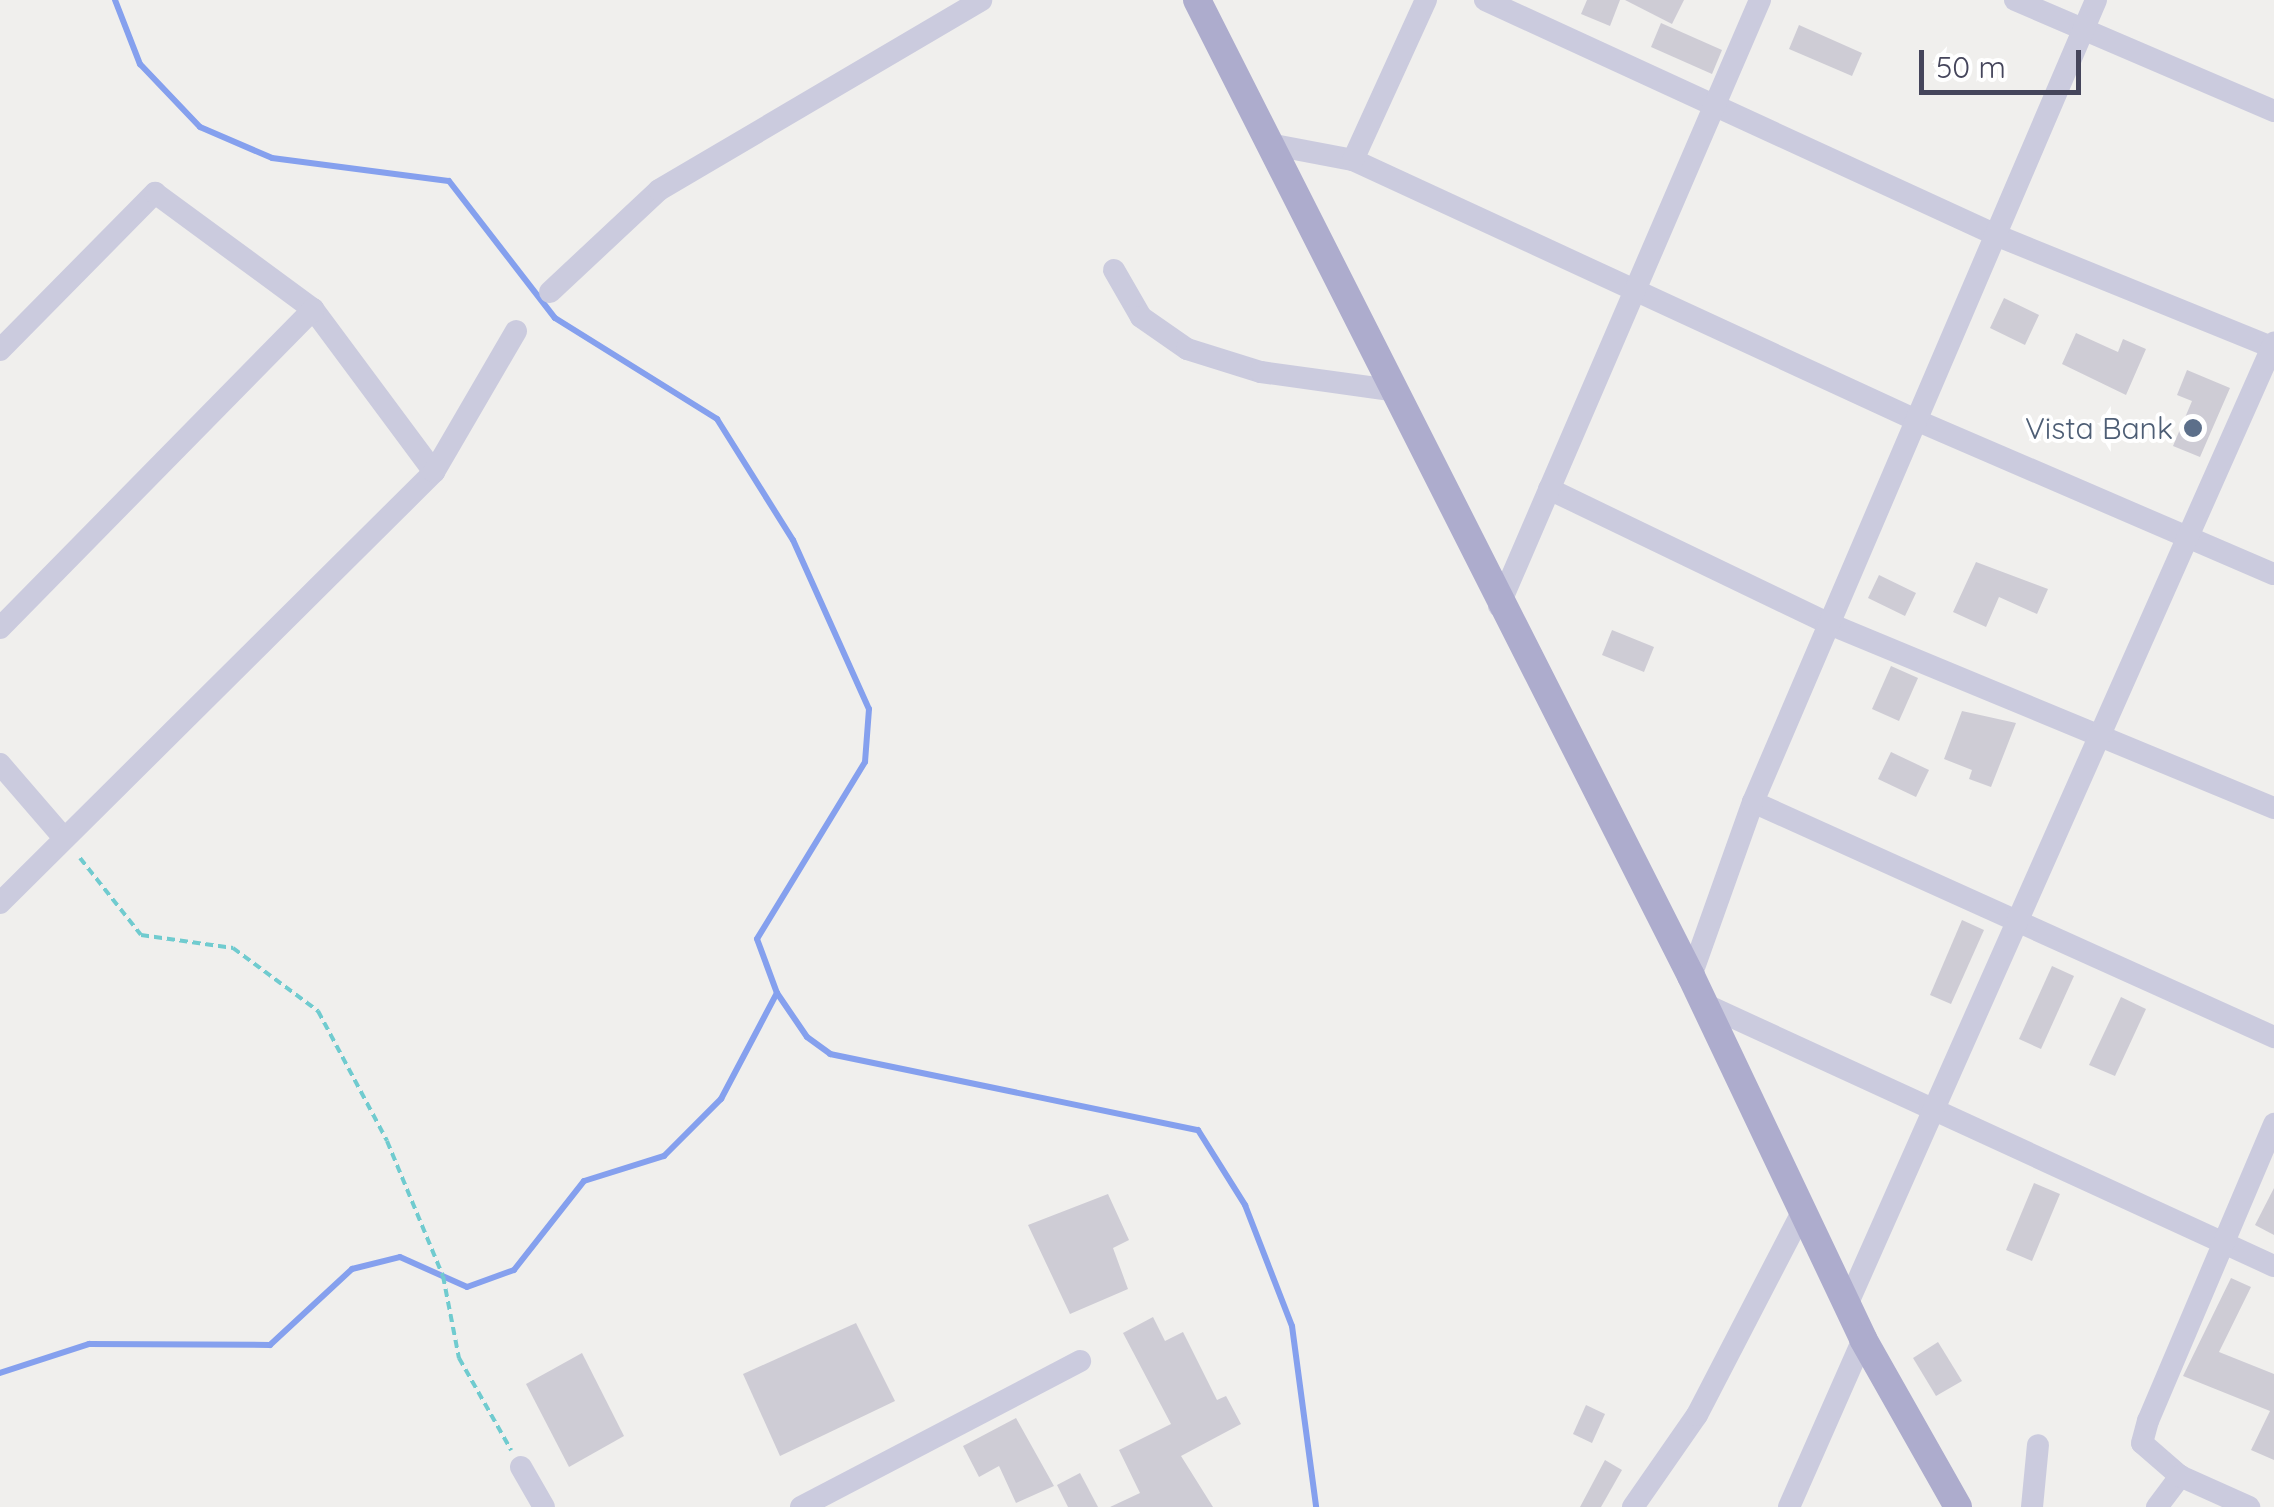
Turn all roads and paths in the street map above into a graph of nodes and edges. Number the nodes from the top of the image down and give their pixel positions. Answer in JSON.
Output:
{"nodes":[{"id":1,"x":982,"y":0,"type":"edge"},
{"id":2,"x":1197,"y":0,"type":"edge"},
{"id":3,"x":1426,"y":0,"type":"edge"},
{"id":4,"x":1485,"y":0,"type":"edge"},
{"id":5,"x":1760,"y":0,"type":"edge"},
{"id":6,"x":2015,"y":0,"type":"edge"},
{"id":7,"x":2096,"y":0,"type":"edge"},
{"id":8,"x":2084,"y":28,"type":"junction"},
{"id":9,"x":1713,"y":108,"type":"junction"},
{"id":10,"x":2274,"y":111,"type":"edge"},
{"id":11,"x":1269,"y":144,"type":"junction"},
{"id":12,"x":1353,"y":160,"type":"junction"},
{"id":13,"x":1998,"y":236,"type":"junction"},
{"id":14,"x":1114,"y":270,"type":"dead end"},
{"id":15,"x":1635,"y":290,"type":"junction"},
{"id":16,"x":550,"y":292,"type":"dead end"},
{"id":17,"x":313,"y":309,"type":"junction"},
{"id":18,"x":516,"y":331,"type":"dead end"},
{"id":19,"x":2273,"y":346,"type":"edge"},
{"id":20,"x":0,"y":350,"type":"edge"},
{"id":21,"x":1391,"y":390,"type":"junction"},
{"id":22,"x":1918,"y":422,"type":"junction"},
{"id":23,"x":434,"y":472,"type":"junction"},
{"id":24,"x":1549,"y":489,"type":"junction"},
{"id":25,"x":2190,"y":538,"type":"junction"},
{"id":26,"x":2274,"y":574,"type":"edge"},
{"id":27,"x":1499,"y":606,"type":"junction"},
{"id":28,"x":1832,"y":625,"type":"junction"},
{"id":29,"x":0,"y":628,"type":"edge"},
{"id":30,"x":2104,"y":735,"type":"junction"},
{"id":31,"x":0,"y":764,"type":"edge"},
{"id":32,"x":1753,"y":802,"type":"junction"},
{"id":33,"x":2274,"y":808,"type":"edge"},
{"id":34,"x":64,"y":837,"type":"junction"},
{"id":35,"x":0,"y":904,"type":"edge"},
{"id":36,"x":2018,"y":926,"type":"junction"},
{"id":37,"x":1691,"y":976,"type":"junction"},
{"id":38,"x":1704,"y":1004,"type":"junction"},
{"id":39,"x":2274,"y":1036,"type":"edge"},
{"id":40,"x":1935,"y":1111,"type":"junction"},
{"id":41,"x":2274,"y":1124,"type":"edge"},
{"id":42,"x":1801,"y":1214,"type":"junction"},
{"id":43,"x":2218,"y":1243,"type":"junction"},
{"id":44,"x":2274,"y":1266,"type":"edge"},
{"id":45,"x":1847,"y":1306,"type":"junction"},
{"id":46,"x":1863,"y":1339,"type":"junction"},
{"id":47,"x":1080,"y":1361,"type":"dead end"},
{"id":48,"x":2038,"y":1446,"type":"dead end"},
{"id":49,"x":521,"y":1468,"type":"joint"},
{"id":50,"x":2180,"y":1476,"type":"junction"},
{"id":51,"x":544,"y":1507,"type":"edge"},
{"id":52,"x":801,"y":1507,"type":"edge"},
{"id":53,"x":1632,"y":1507,"type":"edge"},
{"id":54,"x":1789,"y":1507,"type":"edge"},
{"id":55,"x":1958,"y":1507,"type":"edge"},
{"id":56,"x":2032,"y":1507,"type":"edge"},
{"id":57,"x":2157,"y":1507,"type":"edge"},
{"id":58,"x":2250,"y":1507,"type":"edge"}],
"edges":[{"from":1,"to":16,"type":"street"},
{"from":2,"to":11,"type":"main road"},
{"from":3,"to":12,"type":"street"},
{"from":4,"to":9,"type":"street"},
{"from":5,"to":9,"type":"street"},
{"from":6,"to":8,"type":"street"},
{"from":7,"to":8,"type":"street"},
{"from":8,"to":10,"type":"street"},
{"from":8,"to":13,"type":"street"},
{"from":9,"to":13,"type":"street"},
{"from":9,"to":15,"type":"street"},
{"from":11,"to":12,"type":"street"},
{"from":11,"to":21,"type":"main road"},
{"from":12,"to":15,"type":"street"},
{"from":13,"to":19,"type":"street"},
{"from":13,"to":22,"type":"street"},
{"from":14,"to":21,"type":"street"},
{"from":15,"to":22,"type":"street"},
{"from":15,"to":24,"type":"street"},
{"from":17,"to":20,"type":"street"},
{"from":17,"to":23,"type":"street"},
{"from":17,"to":29,"type":"street"},
{"from":18,"to":23,"type":"street"},
{"from":19,"to":25,"type":"street"},
{"from":21,"to":27,"type":"main road"},
{"from":22,"to":25,"type":"street"},
{"from":22,"to":28,"type":"street"},
{"from":23,"to":34,"type":"street"},
{"from":24,"to":27,"type":"street"},
{"from":24,"to":28,"type":"street"},
{"from":25,"to":26,"type":"street"},
{"from":25,"to":30,"type":"street"},
{"from":27,"to":37,"type":"main road"},
{"from":28,"to":30,"type":"street"},
{"from":28,"to":32,"type":"street"},
{"from":30,"to":33,"type":"street"},
{"from":30,"to":36,"type":"street"},
{"from":31,"to":34,"type":"street"},
{"from":32,"to":36,"type":"street"},
{"from":32,"to":37,"type":"street"},
{"from":34,"to":35,"type":"street"},
{"from":34,"to":49,"type":"path"},
{"from":36,"to":39,"type":"street"},
{"from":36,"to":40,"type":"street"},
{"from":37,"to":38,"type":"main road"},
{"from":38,"to":40,"type":"street"},
{"from":38,"to":42,"type":"main road"},
{"from":40,"to":43,"type":"street"},
{"from":40,"to":45,"type":"street"},
{"from":41,"to":43,"type":"street"},
{"from":42,"to":45,"type":"main road"},
{"from":42,"to":53,"type":"street"},
{"from":43,"to":44,"type":"street"},
{"from":43,"to":50,"type":"street"},
{"from":45,"to":46,"type":"main road"},
{"from":46,"to":54,"type":"street"},
{"from":46,"to":55,"type":"main road"},
{"from":47,"to":52,"type":"street"},
{"from":48,"to":56,"type":"street"},
{"from":49,"to":51,"type":"street"},
{"from":50,"to":57,"type":"street"},
{"from":50,"to":58,"type":"street"}]}
